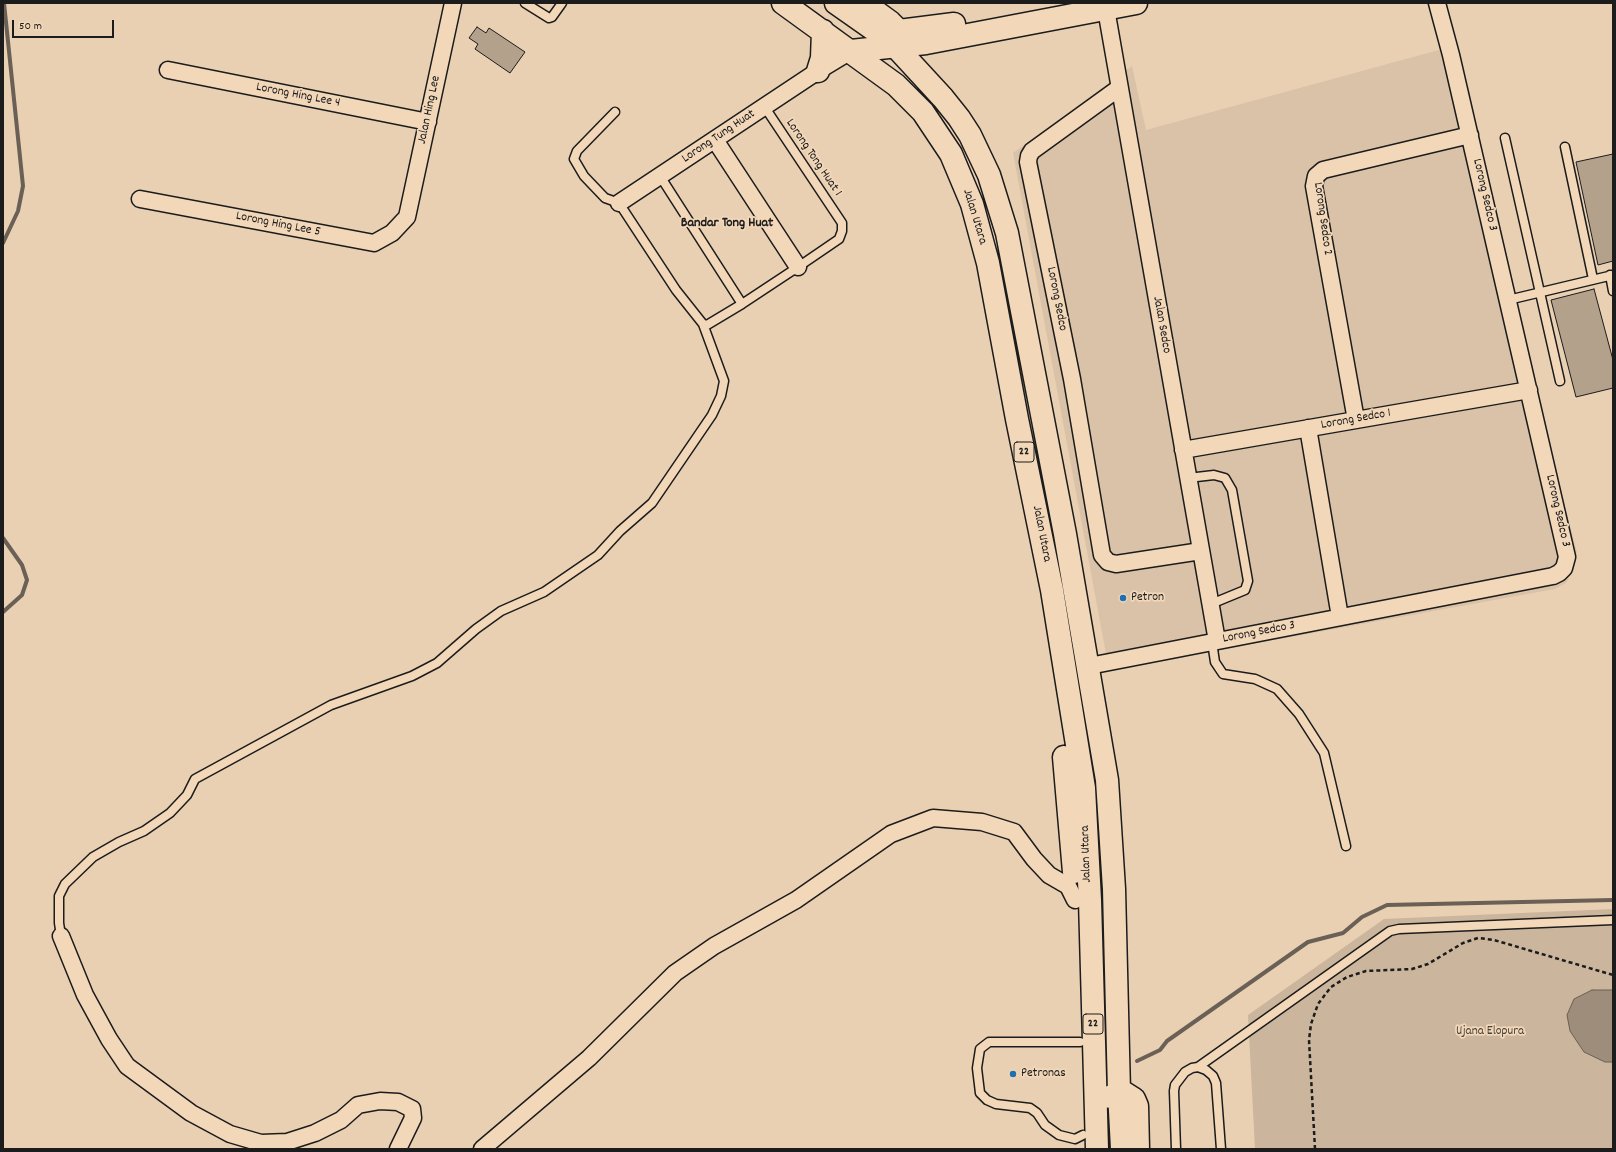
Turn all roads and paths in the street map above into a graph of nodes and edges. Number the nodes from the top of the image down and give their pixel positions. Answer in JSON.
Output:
{"nodes":[{"id":1,"x":453,"y":3,"type":"edge"},
{"id":2,"x":525,"y":3,"type":"edge"},
{"id":3,"x":562,"y":3,"type":"edge"},
{"id":4,"x":783,"y":3,"type":"edge"},
{"id":5,"x":836,"y":3,"type":"edge"},
{"id":6,"x":864,"y":3,"type":"edge"},
{"id":7,"x":1136,"y":3,"type":"edge"},
{"id":8,"x":1437,"y":3,"type":"edge"},
{"id":9,"x":1095,"y":11,"type":"junction"},
{"id":10,"x":823,"y":31,"type":"junction"},
{"id":11,"x":895,"y":40,"type":"junction"},
{"id":12,"x":851,"y":51,"type":"junction"},
{"id":13,"x":168,"y":70,"type":"dead end"},
{"id":14,"x":818,"y":70,"type":"junction"},
{"id":15,"x":1120,"y":88,"type":"junction"},
{"id":16,"x":764,"y":106,"type":"junction"},
{"id":17,"x":615,"y":112,"type":"dead end"},
{"id":18,"x":428,"y":122,"type":"junction"},
{"id":19,"x":1470,"y":135,"type":"junction"},
{"id":20,"x":1505,"y":138,"type":"dead end"},
{"id":21,"x":715,"y":140,"type":"junction"},
{"id":22,"x":1565,"y":147,"type":"dead end"},
{"id":23,"x":660,"y":176,"type":"junction"},
{"id":24,"x":140,"y":198,"type":"dead end"},
{"id":25,"x":619,"y":204,"type":"junction"},
{"id":26,"x":406,"y":217,"type":"joint"},
{"id":27,"x":798,"y":267,"type":"junction"},
{"id":28,"x":1611,"y":275,"type":"edge"},
{"id":29,"x":1593,"y":279,"type":"junction"},
{"id":30,"x":1613,"y":291,"type":"edge"},
{"id":31,"x":1539,"y":293,"type":"junction"},
{"id":32,"x":1508,"y":300,"type":"junction"},
{"id":33,"x":742,"y":304,"type":"junction"},
{"id":34,"x":703,"y":324,"type":"junction"},
{"id":35,"x":1560,"y":381,"type":"dead end"},
{"id":36,"x":1529,"y":390,"type":"junction"},
{"id":37,"x":1356,"y":420,"type":"junction"},
{"id":38,"x":1308,"y":428,"type":"junction"},
{"id":39,"x":1183,"y":450,"type":"junction"},
{"id":40,"x":1188,"y":478,"type":"junction"},
{"id":41,"x":1201,"y":551,"type":"junction"},
{"id":42,"x":1210,"y":604,"type":"junction"},
{"id":43,"x":1340,"y":617,"type":"junction"},
{"id":44,"x":1214,"y":641,"type":"junction"},
{"id":45,"x":1089,"y":666,"type":"junction"},
{"id":46,"x":1098,"y":722,"type":"junction"},
{"id":47,"x":1346,"y":846,"type":"dead end"},
{"id":48,"x":1083,"y":900,"type":"junction"},
{"id":49,"x":1613,"y":920,"type":"edge"},
{"id":50,"x":62,"y":936,"type":"joint"},
{"id":51,"x":1613,"y":975,"type":"edge"},
{"id":52,"x":1080,"y":1042,"type":"junction"},
{"id":53,"x":1198,"y":1067,"type":"junction"},
{"id":54,"x":1119,"y":1092,"type":"junction"},
{"id":55,"x":1088,"y":1144,"type":"edge"},
{"id":56,"x":398,"y":1149,"type":"edge"},
{"id":57,"x":482,"y":1149,"type":"edge"},
{"id":58,"x":1108,"y":1149,"type":"edge"},
{"id":59,"x":1122,"y":1149,"type":"edge"},
{"id":60,"x":1138,"y":1149,"type":"edge"},
{"id":61,"x":1176,"y":1149,"type":"edge"},
{"id":62,"x":1221,"y":1149,"type":"edge"},
{"id":63,"x":1314,"y":1149,"type":"edge"}],
"edges":[{"from":1,"to":18,"type":"street","name":"Jalan Hing Lee"},
{"from":2,"to":3,"type":"lane"},
{"from":4,"to":10,"type":"main road","name":"Jalan Utara","number":"22"},
{"from":5,"to":11,"type":"main road","name":"Jalan Utara","number":"22"},
{"from":6,"to":11,"type":"main road"},
{"from":7,"to":9,"type":"main road"},
{"from":8,"to":19,"type":"street","name":"Lorong Sedco 3"},
{"from":9,"to":11,"type":"main road"},
{"from":9,"to":15,"type":"street","name":"Jalan Sedco"},
{"from":10,"to":12,"type":"main road","name":"Jalan Utara","number":"22"},
{"from":10,"to":14,"type":"main road"},
{"from":11,"to":12,"type":"main road"},
{"from":11,"to":45,"type":"main road","name":"Jalan Utara","number":"22"},
{"from":12,"to":14,"type":"street","name":"Lorong Tung Huat"},
{"from":12,"to":48,"type":"main road","name":"Jalan Utara","number":"22"},
{"from":13,"to":18,"type":"street","name":"Lorong Hing Lee 4"},
{"from":14,"to":16,"type":"street","name":"Lorong Tung Huat"},
{"from":15,"to":39,"type":"street","name":"Jalan Sedco"},
{"from":15,"to":41,"type":"street","name":"Lorong Sedco"},
{"from":16,"to":21,"type":"street","name":"Lorong Tung Huat"},
{"from":16,"to":27,"type":"lane","name":"Lorong Tong Huat 1"},
{"from":17,"to":25,"type":"lane"},
{"from":18,"to":26,"type":"street","name":"Jalan Hing Lee"},
{"from":19,"to":32,"type":"street","name":"Lorong Sedco 3"},
{"from":19,"to":37,"type":"street","name":"Lorong Sedco 2"},
{"from":20,"to":31,"type":"lane"},
{"from":21,"to":23,"type":"street","name":"Lorong Tung Huat"},
{"from":21,"to":27,"type":"street"},
{"from":22,"to":29,"type":"lane"},
{"from":23,"to":25,"type":"street","name":"Lorong Tung Huat"},
{"from":23,"to":33,"type":"lane"},
{"from":24,"to":26,"type":"street","name":"Lorong Hing Lee 5"},
{"from":25,"to":34,"type":"lane"},
{"from":27,"to":33,"type":"lane"},
{"from":28,"to":29,"type":"lane"},
{"from":28,"to":30,"type":"lane"},
{"from":29,"to":31,"type":"lane"},
{"from":31,"to":32,"type":"lane"},
{"from":31,"to":35,"type":"lane"},
{"from":32,"to":36,"type":"street","name":"Lorong Sedco 3"},
{"from":33,"to":34,"type":"lane"},
{"from":34,"to":50,"type":"lane"},
{"from":36,"to":37,"type":"street","name":"Lorong Sedco 1"},
{"from":36,"to":43,"type":"street","name":"Lorong Sedco 3"},
{"from":37,"to":38,"type":"street","name":"Lorong Sedco 1"},
{"from":38,"to":39,"type":"street","name":"Lorong Sedco 1"},
{"from":38,"to":43,"type":"street"},
{"from":39,"to":40,"type":"street","name":"Jalan Sedco"},
{"from":40,"to":41,"type":"street","name":"Jalan Sedco"},
{"from":40,"to":42,"type":"lane"},
{"from":41,"to":42,"type":"street","name":"Jalan Sedco"},
{"from":42,"to":44,"type":"street","name":"Jalan Sedco"},
{"from":43,"to":44,"type":"street","name":"Lorong Sedco 3"},
{"from":44,"to":45,"type":"street","name":"Lorong Sedco 3"},
{"from":44,"to":47,"type":"lane"},
{"from":45,"to":46,"type":"main road","name":"Jalan Utara","number":"22"},
{"from":46,"to":48,"type":"main road"},
{"from":46,"to":54,"type":"main road","name":"Jalan Utara","number":"22"},
{"from":48,"to":52,"type":"main road"},
{"from":48,"to":55,"type":"main road","name":"Jalan Utara","number":"22"},
{"from":48,"to":57,"type":"street"},
{"from":49,"to":53,"type":"lane"},
{"from":50,"to":56,"type":"street"},
{"from":51,"to":63,"type":"path"},
{"from":52,"to":55,"type":"main road"},
{"from":52,"to":55,"type":"lane"},
{"from":53,"to":61,"type":"lane"},
{"from":53,"to":62,"type":"lane"},
{"from":54,"to":58,"type":"main road"},
{"from":54,"to":59,"type":"main road","name":"Jalan Utara","number":"22"},
{"from":54,"to":60,"type":"main road"}]}
